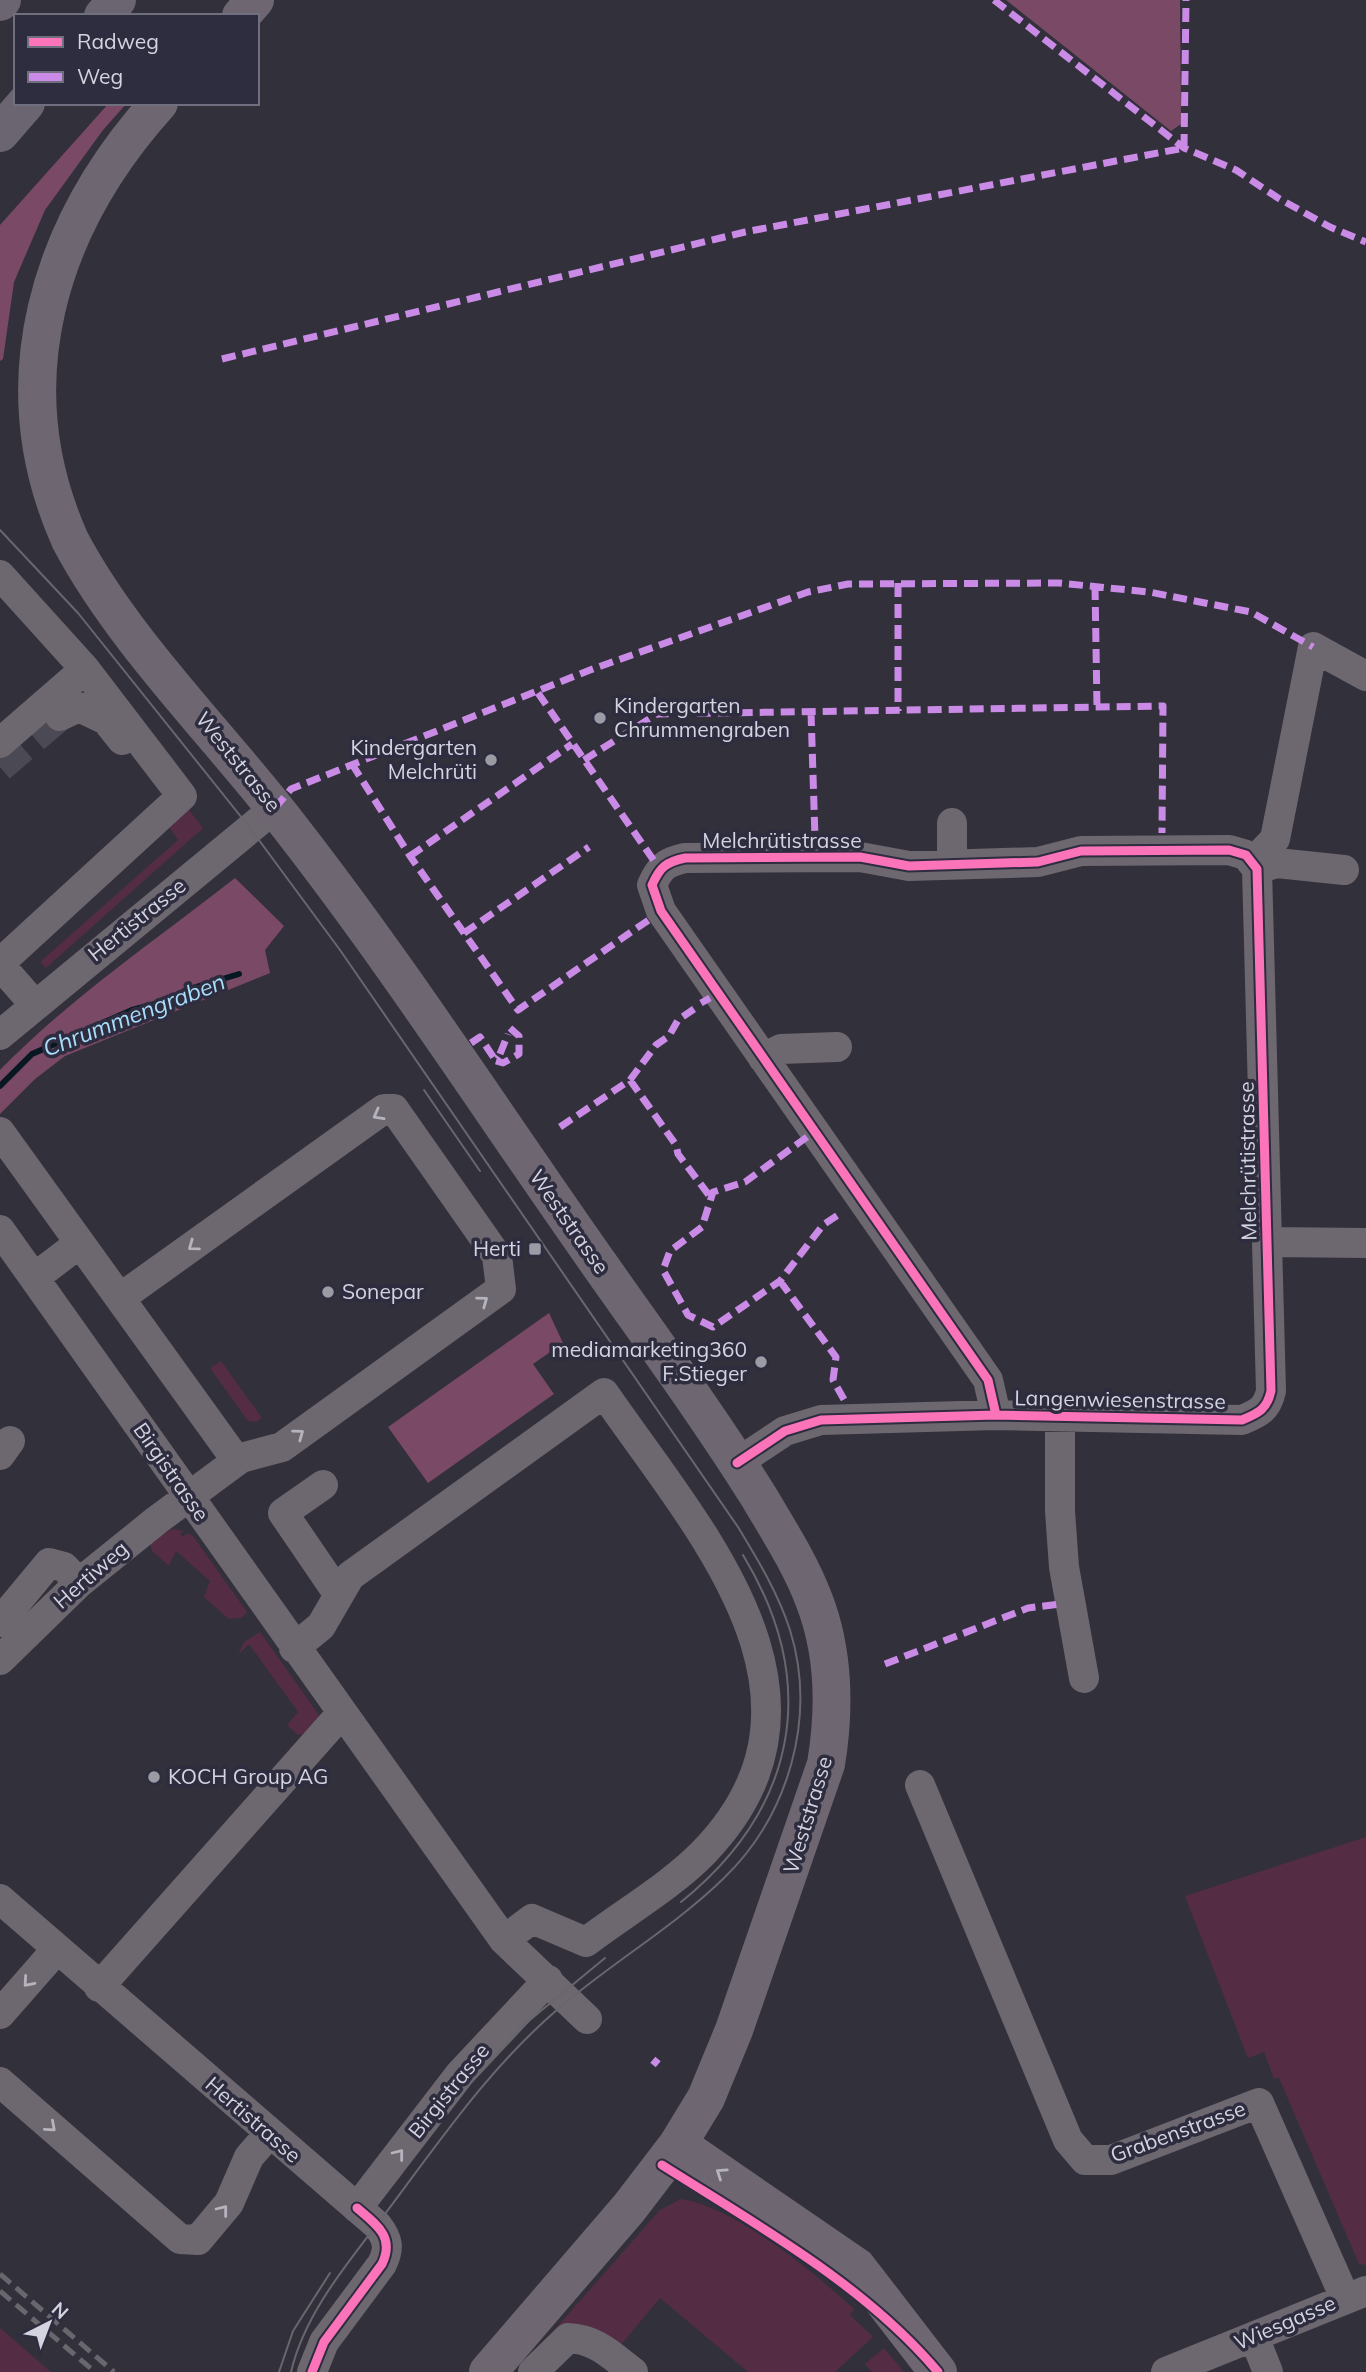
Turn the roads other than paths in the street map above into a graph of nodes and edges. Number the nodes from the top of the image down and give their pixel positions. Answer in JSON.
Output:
{"nodes":[{"id":1,"x":117,"y":0,"type":"edge"},
{"id":2,"x":255,"y":0,"type":"edge"},
{"id":3,"x":105,"y":14,"type":"edge"},
{"id":4,"x":243,"y":14,"type":"edge"},
{"id":5,"x":24,"y":105,"type":"edge"},
{"id":6,"x":157,"y":105,"type":"edge"},
{"id":7,"x":0,"y":133,"type":"edge"},
{"id":8,"x":0,"y":575,"type":"edge"},
{"id":9,"x":85,"y":669,"type":"junction"},
{"id":10,"x":1366,"y":676,"type":"edge"},
{"id":11,"x":60,"y":716,"type":"tunnel mouth"},
{"id":12,"x":0,"y":743,"type":"edge"},
{"id":13,"x":275,"y":808,"type":"junction"},
{"id":14,"x":161,"y":815,"type":"junction"},
{"id":15,"x":952,"y":823,"type":"dead end"},
{"id":16,"x":952,"y":864,"type":"junction"},
{"id":17,"x":1255,"y":865,"type":"junction"},
{"id":18,"x":1344,"y":870,"type":"dead end"},
{"id":19,"x":0,"y":964,"type":"edge"},
{"id":20,"x":34,"y":1004,"type":"junction"},
{"id":21,"x":0,"y":1035,"type":"edge"},
{"id":22,"x":837,"y":1047,"type":"dead end"},
{"id":23,"x":764,"y":1058,"type":"junction"},
{"id":24,"x":0,"y":1132,"type":"edge"},
{"id":25,"x":0,"y":1230,"type":"edge"},
{"id":26,"x":1268,"y":1242,"type":"junction"},
{"id":27,"x":1366,"y":1243,"type":"edge"},
{"id":28,"x":80,"y":1244,"type":"junction"},
{"id":29,"x":34,"y":1278,"type":"junction"},
{"id":30,"x":120,"y":1298,"type":"junction"},
{"id":31,"x":1260,"y":1413,"type":"joint"},
{"id":32,"x":996,"y":1415,"type":"junction"},
{"id":33,"x":1060,"y":1416,"type":"junction"},
{"id":34,"x":237,"y":1461,"type":"junction"},
{"id":35,"x":737,"y":1463,"type":"junction"},
{"id":36,"x":323,"y":1485,"type":"dead end"},
{"id":37,"x":189,"y":1496,"type":"junction"},
{"id":38,"x":79,"y":1583,"type":"junction"},
{"id":39,"x":339,"y":1595,"type":"junction"},
{"id":40,"x":0,"y":1622,"type":"edge"},
{"id":41,"x":294,"y":1648,"type":"junction"},
{"id":42,"x":0,"y":1660,"type":"edge"},
{"id":43,"x":1084,"y":1678,"type":"dead end"},
{"id":44,"x":341,"y":1714,"type":"junction"},
{"id":45,"x":920,"y":1785,"type":"dead end"},
{"id":46,"x":0,"y":1899,"type":"edge"},
{"id":47,"x":504,"y":1940,"type":"junction"},
{"id":48,"x":57,"y":1949,"type":"junction"},
{"id":49,"x":548,"y":1980,"type":"junction"},
{"id":50,"x":99,"y":1987,"type":"junction"},
{"id":51,"x":0,"y":2014,"type":"edge"},
{"id":52,"x":587,"y":2019,"type":"dead end"},
{"id":53,"x":0,"y":2082,"type":"edge"},
{"id":54,"x":269,"y":2134,"type":"junction"},
{"id":55,"x":670,"y":2155,"type":"junction"},
{"id":56,"x":357,"y":2208,"type":"junction"},
{"id":57,"x":1356,"y":2294,"type":"edge"},
{"id":58,"x":1254,"y":2336,"type":"junction"},
{"id":59,"x":927,"y":2359,"type":"edge"},
{"id":60,"x":312,"y":2372,"type":"edge"},
{"id":61,"x":488,"y":2372,"type":"edge"},
{"id":62,"x":533,"y":2372,"type":"edge"},
{"id":63,"x":633,"y":2372,"type":"edge"},
{"id":64,"x":1166,"y":2372,"type":"edge"},
{"id":65,"x":1268,"y":2372,"type":"edge"}],
"edges":[{"from":1,"to":3,"type":"highway"},
{"from":2,"to":4,"type":"main road"},
{"from":5,"to":7,"type":"highway"},
{"from":6,"to":13,"type":"main road","name":"Weststrasse"},
{"from":8,"to":9,"type":"street"},
{"from":9,"to":12,"type":"street"},
{"from":9,"to":14,"type":"street"},
{"from":10,"to":17,"type":"street"},
{"from":11,"to":14,"type":"street"},
{"from":13,"to":20,"type":"street","name":"Hertistrasse"},
{"from":13,"to":35,"type":"main road","name":"Weststrasse"},
{"from":14,"to":19,"type":"street"},
{"from":15,"to":16,"type":"street"},
{"from":16,"to":17,"type":"street","name":"Melchrütistrasse"},
{"from":16,"to":23,"type":"street","name":"Melchrütistrasse"},
{"from":17,"to":18,"type":"street"},
{"from":17,"to":26,"type":"street","name":"Melchrütistrasse"},
{"from":19,"to":20,"type":"street"},
{"from":20,"to":21,"type":"street","name":"Hertistrasse"},
{"from":22,"to":23,"type":"street"},
{"from":23,"to":32,"type":"street","name":"Melchrütistrasse"},
{"from":24,"to":28,"type":"street"},
{"from":25,"to":29,"type":"street","name":"Birgistrasse"},
{"from":26,"to":27,"type":"street"},
{"from":26,"to":31,"type":"street","name":"Melchrütistrasse"},
{"from":28,"to":29,"type":"street"},
{"from":28,"to":30,"type":"street"},
{"from":29,"to":37,"type":"street","name":"Birgistrasse"},
{"from":30,"to":34,"type":"street"},
{"from":34,"to":30,"type":"street","name":"Hertiweg","one_way":true},
{"from":31,"to":33,"type":"street","name":"Langenwiesenstrasse"},
{"from":32,"to":33,"type":"street","name":"Langenwiesenstrasse"},
{"from":32,"to":35,"type":"street","name":"Langenwiesenstrasse"},
{"from":33,"to":43,"type":"street"},
{"from":34,"to":37,"type":"street","name":"Hertiweg"},
{"from":35,"to":55,"type":"main road","name":"Weststrasse"},
{"from":36,"to":39,"type":"street"},
{"from":37,"to":38,"type":"street","name":"Hertiweg"},
{"from":37,"to":41,"type":"street","name":"Birgistrasse"},
{"from":38,"to":40,"type":"street"},
{"from":38,"to":42,"type":"street","name":"Hertiweg"},
{"from":39,"to":41,"type":"street"},
{"from":39,"to":47,"type":"street"},
{"from":41,"to":44,"type":"street","name":"Birgistrasse"},
{"from":44,"to":47,"type":"street","name":"Birgistrasse"},
{"from":44,"to":50,"type":"street"},
{"from":45,"to":57,"type":"street","name":"Grabenstrasse"},
{"from":46,"to":48,"type":"street","name":"Hertistrasse"},
{"from":47,"to":49,"type":"street","name":"Birgistrasse"},
{"from":48,"to":50,"type":"street","name":"Hertistrasse"},
{"from":48,"to":51,"type":"street","one_way":true},
{"from":49,"to":52,"type":"street","name":"Birgistrasse"},
{"from":56,"to":49,"type":"street","name":"Birgistrasse","one_way":true},
{"from":50,"to":54,"type":"street","name":"Hertistrasse"},
{"from":53,"to":54,"type":"street","one_way":true},
{"from":54,"to":56,"type":"street","name":"Hertistrasse"},
{"from":55,"to":59,"type":"main road"},
{"from":55,"to":61,"type":"main road","name":"Weststrasse"},
{"from":56,"to":60,"type":"street","name":"Hertistrasse"},
{"from":57,"to":58,"type":"street","name":"Wiesgasse"},
{"from":58,"to":64,"type":"street","name":"Wiesgasse"},
{"from":58,"to":65,"type":"street"},
{"from":62,"to":63,"type":"street"}]}
